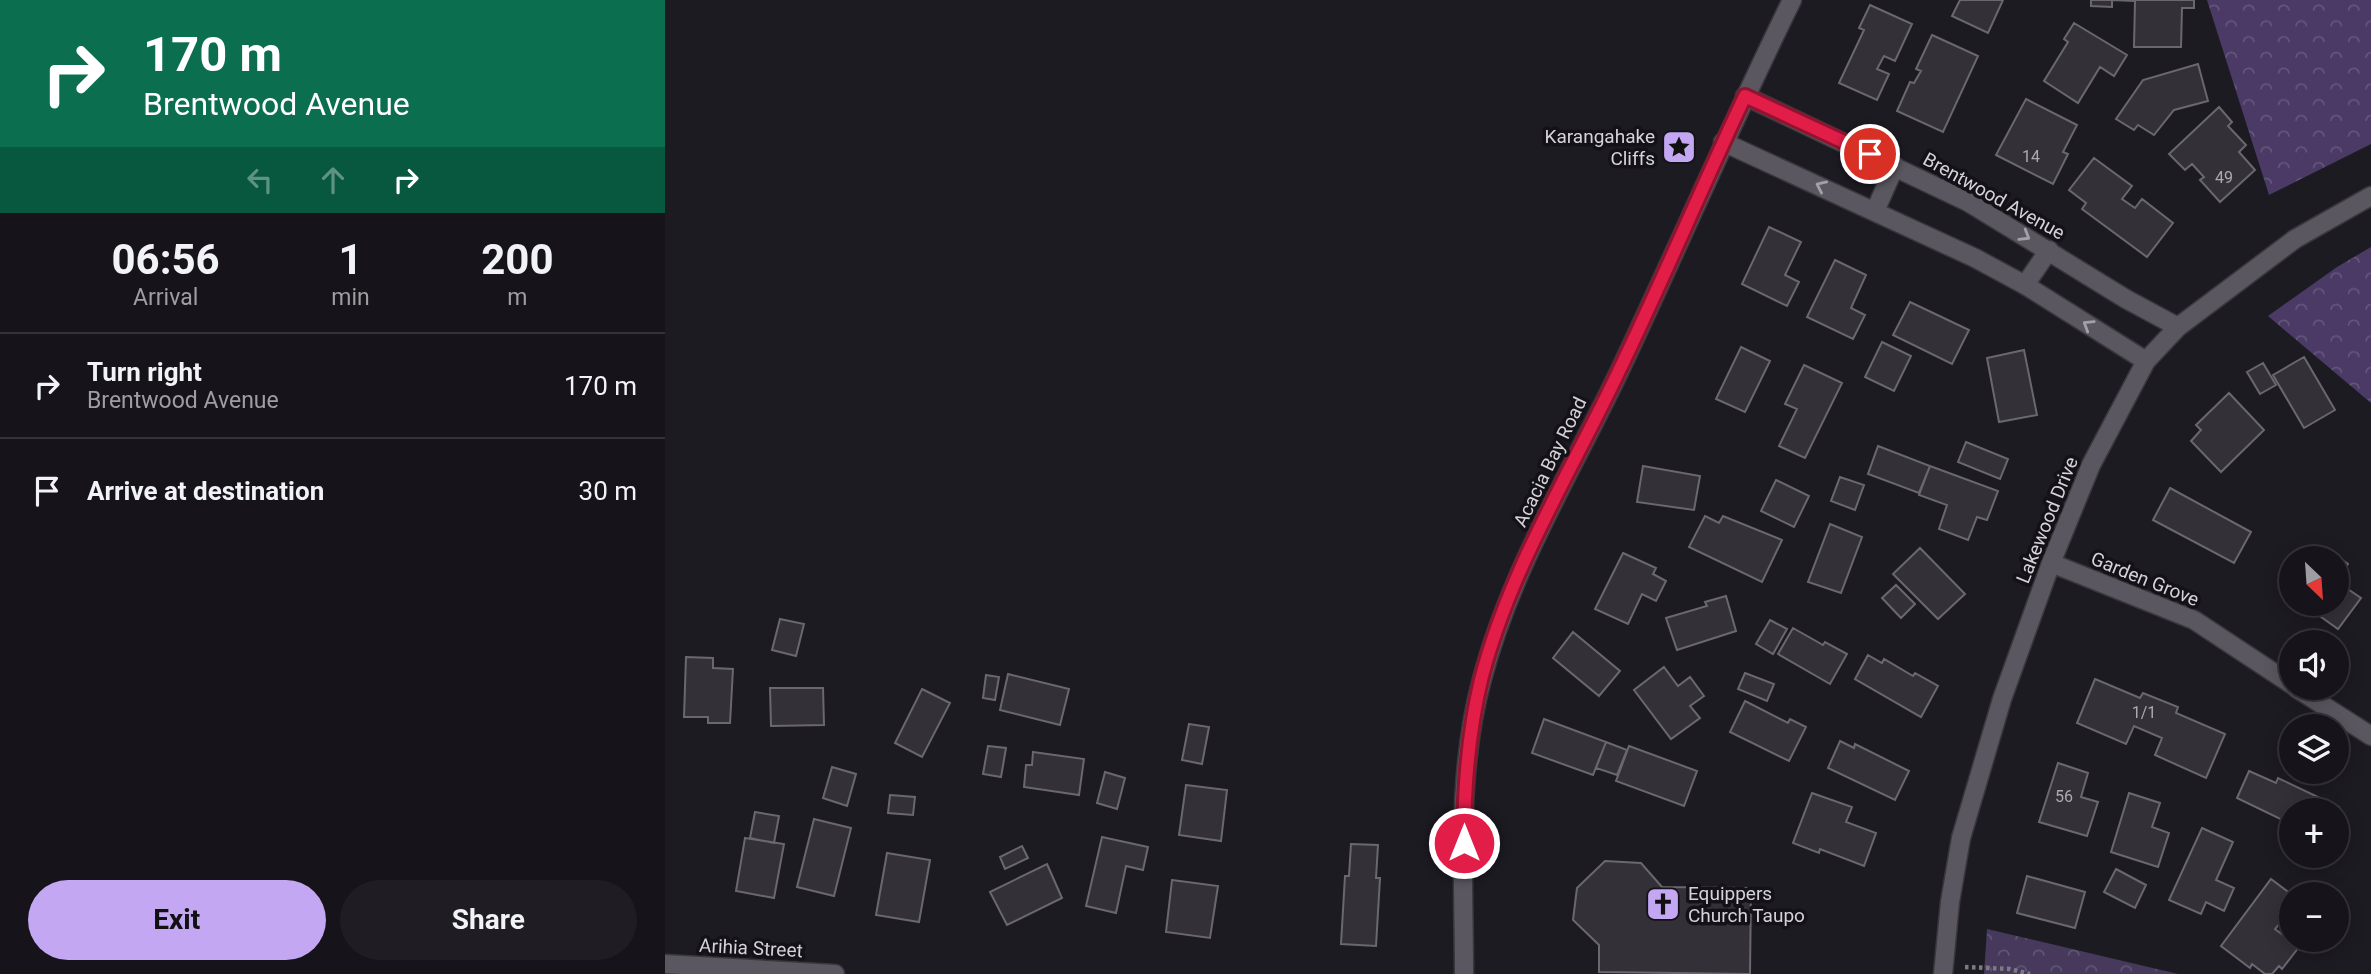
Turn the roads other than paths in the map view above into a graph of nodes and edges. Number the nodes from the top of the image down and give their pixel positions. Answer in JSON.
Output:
{"nodes":[{"id":1,"x":1792,"y":0,"type":"edge"},
{"id":2,"x":1745,"y":96,"type":"junction"},
{"id":3,"x":1723,"y":142,"type":"junction"},
{"id":4,"x":1895,"y":166,"type":"junction"},
{"id":5,"x":2371,"y":197,"type":"edge"},
{"id":6,"x":1875,"y":211,"type":"junction"},
{"id":7,"x":2049,"y":250,"type":"junction"},
{"id":8,"x":2025,"y":285,"type":"junction"},
{"id":9,"x":2178,"y":327,"type":"junction"},
{"id":10,"x":2146,"y":361,"type":"junction"},
{"id":11,"x":2051,"y":563,"type":"junction"},
{"id":12,"x":2279,"y":676,"type":"edge"},
{"id":13,"x":2316,"y":700,"type":"edge"},
{"id":14,"x":2371,"y":736,"type":"edge"},
{"id":15,"x":665,"y":964,"type":"edge"},
{"id":16,"x":1943,"y":970,"type":"edge"},
{"id":17,"x":835,"y":974,"type":"edge"},
{"id":18,"x":1464,"y":974,"type":"edge"}],
"edges":[{"from":1,"to":2,"type":"street","name":"Acacia Bay Road"},
{"from":2,"to":3,"type":"street","name":"Acacia Bay Road"},
{"from":2,"to":4,"type":"street","name":"Brentwood Avenue"},
{"from":6,"to":3,"type":"street","one_way":true},
{"from":3,"to":18,"type":"street","name":"Acacia Bay Road"},
{"from":4,"to":6,"type":"street"},
{"from":4,"to":7,"type":"street","name":"Brentwood Avenue","one_way":true},
{"from":5,"to":9,"type":"street","name":"Lakewood Drive"},
{"from":6,"to":8,"type":"street"},
{"from":7,"to":8,"type":"street"},
{"from":7,"to":9,"type":"street","name":"Brentwood Avenue"},
{"from":10,"to":8,"type":"street","one_way":true},
{"from":9,"to":10,"type":"street","name":"Lakewood Drive"},
{"from":10,"to":11,"type":"street","name":"Lakewood Drive"},
{"from":11,"to":12,"type":"street","name":"Garden Grove"},
{"from":11,"to":16,"type":"street","name":"Lakewood Drive"},
{"from":13,"to":14,"type":"street"},
{"from":15,"to":17,"type":"street","name":"Arihia Street"}]}
